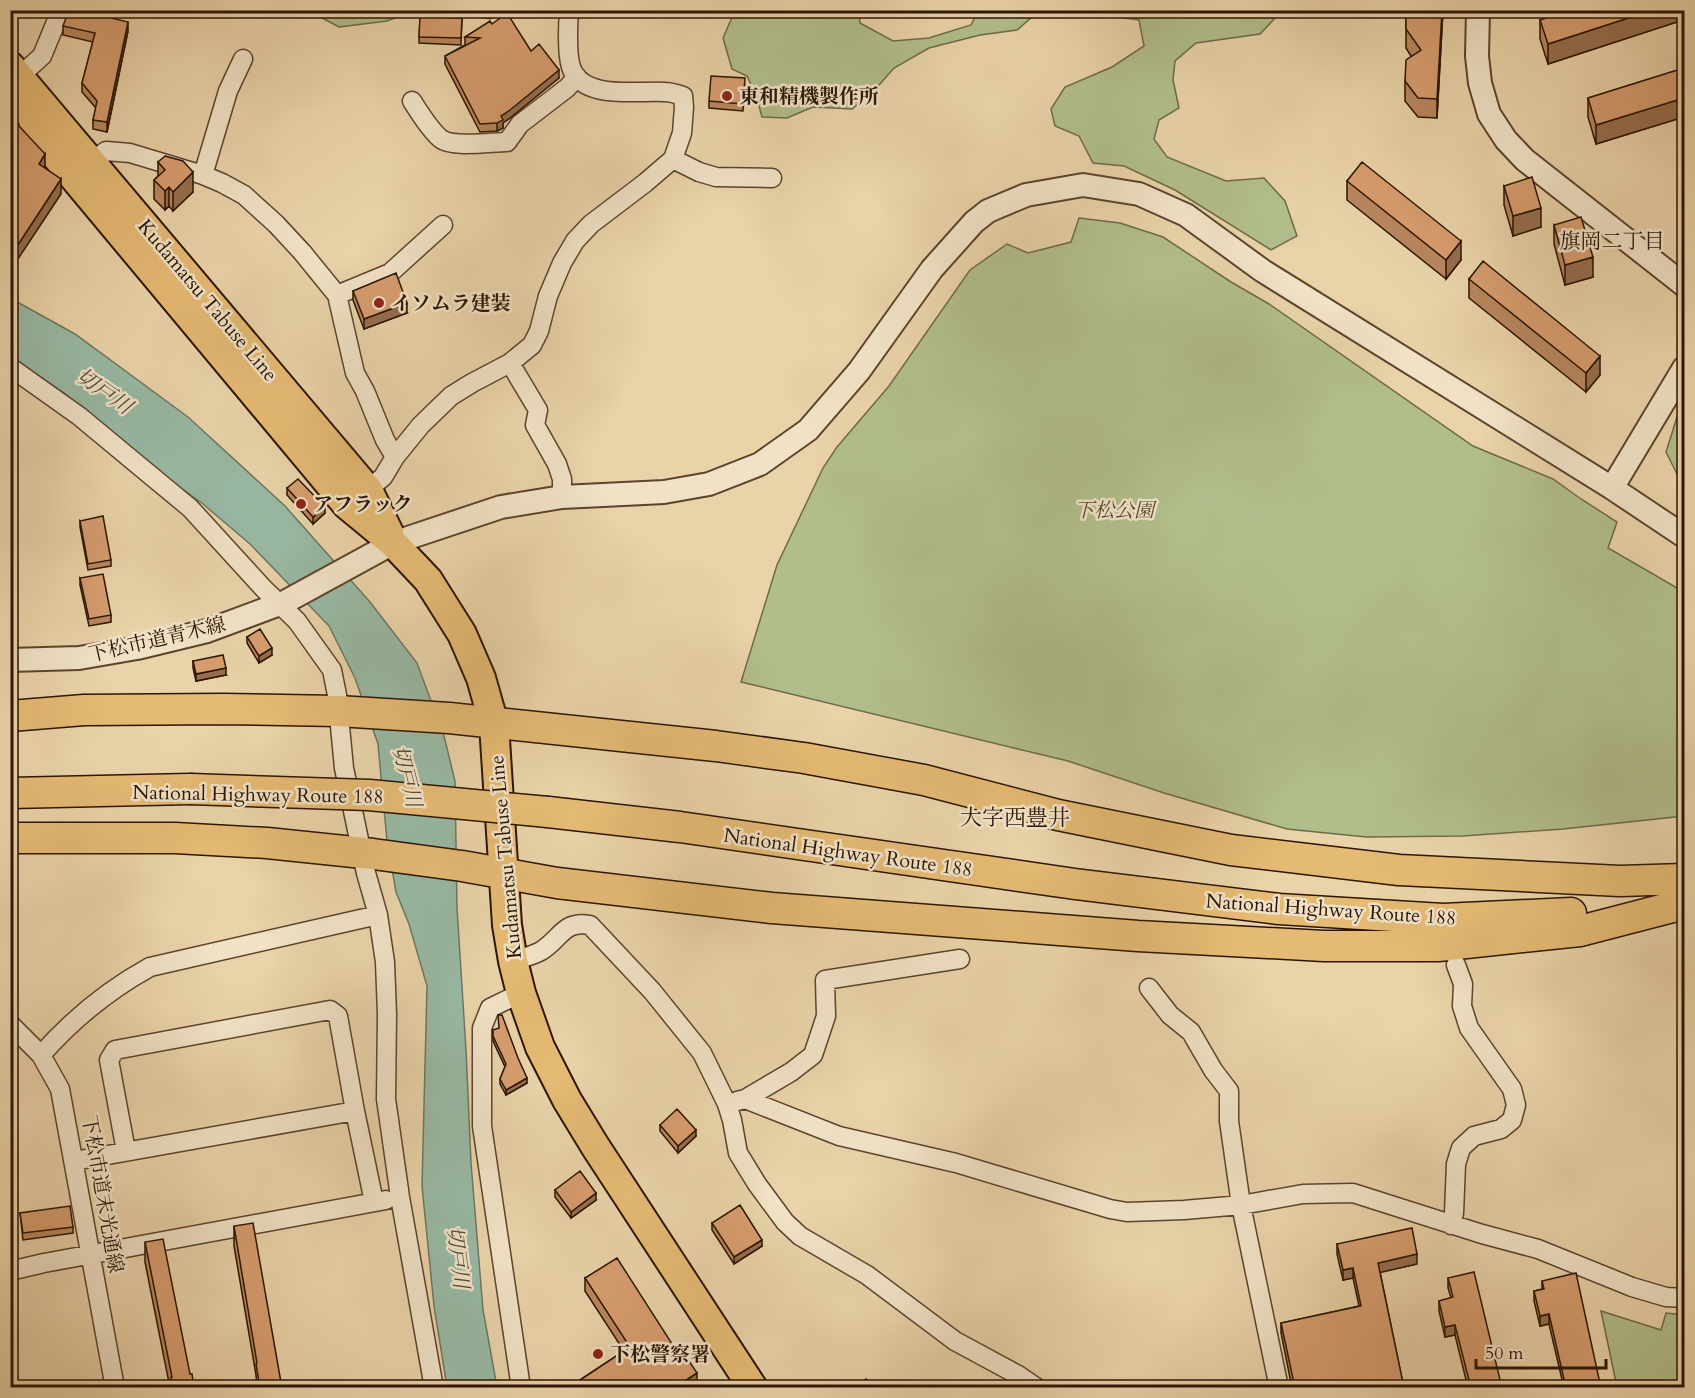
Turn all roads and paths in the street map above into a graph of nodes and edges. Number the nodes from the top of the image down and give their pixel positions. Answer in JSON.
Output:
{"nodes":[{"id":1,"x":61,"y":10,"type":"edge"},
{"id":2,"x":568,"y":10,"type":"edge"},
{"id":3,"x":1478,"y":10,"type":"edge"},
{"id":4,"x":243,"y":59,"type":"dead end"},
{"id":5,"x":577,"y":77,"type":"junction"},
{"id":6,"x":13,"y":82,"type":"edge"},
{"id":7,"x":412,"y":101,"type":"dead end"},
{"id":8,"x":673,"y":159,"type":"junction"},
{"id":9,"x":83,"y":169,"type":"junction"},
{"id":10,"x":203,"y":175,"type":"junction"},
{"id":11,"x":772,"y":178,"type":"dead end"},
{"id":12,"x":443,"y":225,"type":"dead end"},
{"id":13,"x":1684,"y":285,"type":"edge"},
{"id":14,"x":337,"y":295,"type":"junction"},
{"id":15,"x":510,"y":363,"type":"junction"},
{"id":16,"x":10,"y":367,"type":"edge"},
{"id":17,"x":1684,"y":368,"type":"edge"},
{"id":18,"x":395,"y":457,"type":"junction"},
{"id":19,"x":1612,"y":488,"type":"junction"},
{"id":20,"x":562,"y":497,"type":"junction"},
{"id":21,"x":357,"y":498,"type":"junction"},
{"id":22,"x":1684,"y":536,"type":"edge"},
{"id":23,"x":393,"y":543,"type":"junction"},
{"id":24,"x":282,"y":603,"type":"junction"},
{"id":25,"x":10,"y":660,"type":"edge"},
{"id":26,"x":343,"y":712,"type":"junction"},
{"id":27,"x":10,"y":716,"type":"edge"},
{"id":28,"x":494,"y":724,"type":"junction"},
{"id":29,"x":10,"y":793,"type":"edge"},
{"id":30,"x":10,"y":838,"type":"edge"},
{"id":31,"x":367,"y":853,"type":"junction"},
{"id":32,"x":504,"y":873,"type":"junction"},
{"id":33,"x":1684,"y":879,"type":"edge"},
{"id":34,"x":1684,"y":902,"type":"edge"},
{"id":35,"x":378,"y":915,"type":"junction"},
{"id":36,"x":960,"y":959,"type":"dead end"},
{"id":37,"x":513,"y":961,"type":"junction"},
{"id":38,"x":1455,"y":965,"type":"dead end"},
{"id":39,"x":1149,"y":988,"type":"dead end"},
{"id":40,"x":521,"y":993,"type":"junction"},
{"id":41,"x":10,"y":1024,"type":"edge"},
{"id":42,"x":41,"y":1055,"type":"junction"},
{"id":43,"x":745,"y":1099,"type":"junction"},
{"id":44,"x":727,"y":1104,"type":"junction"},
{"id":45,"x":355,"y":1111,"type":"junction"},
{"id":46,"x":126,"y":1151,"type":"junction"},
{"id":47,"x":74,"y":1161,"type":"junction"},
{"id":48,"x":400,"y":1197,"type":"junction"},
{"id":49,"x":374,"y":1202,"type":"junction"},
{"id":50,"x":1241,"y":1205,"type":"junction"},
{"id":51,"x":1451,"y":1225,"type":"junction"},
{"id":52,"x":90,"y":1255,"type":"junction"},
{"id":53,"x":10,"y":1271,"type":"edge"},
{"id":54,"x":1684,"y":1298,"type":"edge"},
{"id":55,"x":115,"y":1388,"type":"edge"},
{"id":56,"x":434,"y":1388,"type":"edge"},
{"id":57,"x":521,"y":1388,"type":"edge"},
{"id":58,"x":753,"y":1388,"type":"edge"},
{"id":59,"x":1037,"y":1388,"type":"edge"},
{"id":60,"x":1279,"y":1388,"type":"edge"}],
"edges":[{"from":1,"to":6,"type":"street"},
{"from":2,"to":5,"type":"street"},
{"from":3,"to":13,"type":"street"},
{"from":4,"to":10,"type":"street"},
{"from":5,"to":7,"type":"street"},
{"from":5,"to":8,"type":"street"},
{"from":6,"to":9,"type":"main road","name":"Kudamatsu Tabuse Line"},
{"from":8,"to":11,"type":"street"},
{"from":8,"to":15,"type":"street"},
{"from":9,"to":10,"type":"street"},
{"from":9,"to":21,"type":"main road","name":"Kudamatsu Tabuse Line"},
{"from":10,"to":14,"type":"street"},
{"from":12,"to":14,"type":"street"},
{"from":14,"to":18,"type":"street"},
{"from":15,"to":18,"type":"street"},
{"from":15,"to":20,"type":"street"},
{"from":16,"to":24,"type":"street"},
{"from":17,"to":19,"type":"street"},
{"from":18,"to":21,"type":"street"},
{"from":19,"to":20,"type":"street","name":"下松市道青木線"},
{"from":19,"to":22,"type":"street","name":"下松市道青木線"},
{"from":20,"to":23,"type":"street","name":"下松市道青木線"},
{"from":21,"to":23,"type":"main road","name":"Kudamatsu Tabuse Line"},
{"from":23,"to":24,"type":"street","name":"下松市道青木線"},
{"from":23,"to":28,"type":"main road","name":"Kudamatsu Tabuse Line"},
{"from":24,"to":25,"type":"street","name":"下松市道青木線"},
{"from":24,"to":26,"type":"street"},
{"from":26,"to":27,"type":"highway"},
{"from":26,"to":28,"type":"highway"},
{"from":26,"to":31,"type":"street"},
{"from":28,"to":32,"type":"main road","name":"Kudamatsu Tabuse Line"},
{"from":28,"to":33,"type":"highway"},
{"from":29,"to":34,"type":"highway","name":"National Highway Route 188","bridge":true},
{"from":30,"to":31,"type":"highway"},
{"from":31,"to":32,"type":"highway"},
{"from":31,"to":35,"type":"street"},
{"from":32,"to":34,"type":"highway"},
{"from":32,"to":37,"type":"main road","name":"Kudamatsu Tabuse Line"},
{"from":35,"to":42,"type":"street"},
{"from":35,"to":48,"type":"street"},
{"from":36,"to":43,"type":"street"},
{"from":37,"to":40,"type":"main road","name":"Kudamatsu Tabuse Line"},
{"from":37,"to":44,"type":"street"},
{"from":38,"to":51,"type":"street"},
{"from":39,"to":50,"type":"street"},
{"from":40,"to":57,"type":"street"},
{"from":40,"to":58,"type":"main road","name":"Kudamatsu Tabuse Line"},
{"from":41,"to":42,"type":"street","name":"下松市道末光通線"},
{"from":42,"to":47,"type":"street","name":"下松市道末光通線"},
{"from":43,"to":44,"type":"street"},
{"from":43,"to":50,"type":"street"},
{"from":44,"to":59,"type":"street"},
{"from":45,"to":46,"type":"street"},
{"from":45,"to":46,"type":"street"},
{"from":45,"to":49,"type":"street"},
{"from":46,"to":47,"type":"street"},
{"from":47,"to":52,"type":"street","name":"下松市道末光通線"},
{"from":48,"to":49,"type":"street"},
{"from":48,"to":56,"type":"street"},
{"from":49,"to":52,"type":"street"},
{"from":50,"to":51,"type":"street"},
{"from":50,"to":60,"type":"street"},
{"from":51,"to":54,"type":"street"},
{"from":52,"to":53,"type":"street"},
{"from":52,"to":55,"type":"street","name":"下松市道末光通線"}]}
